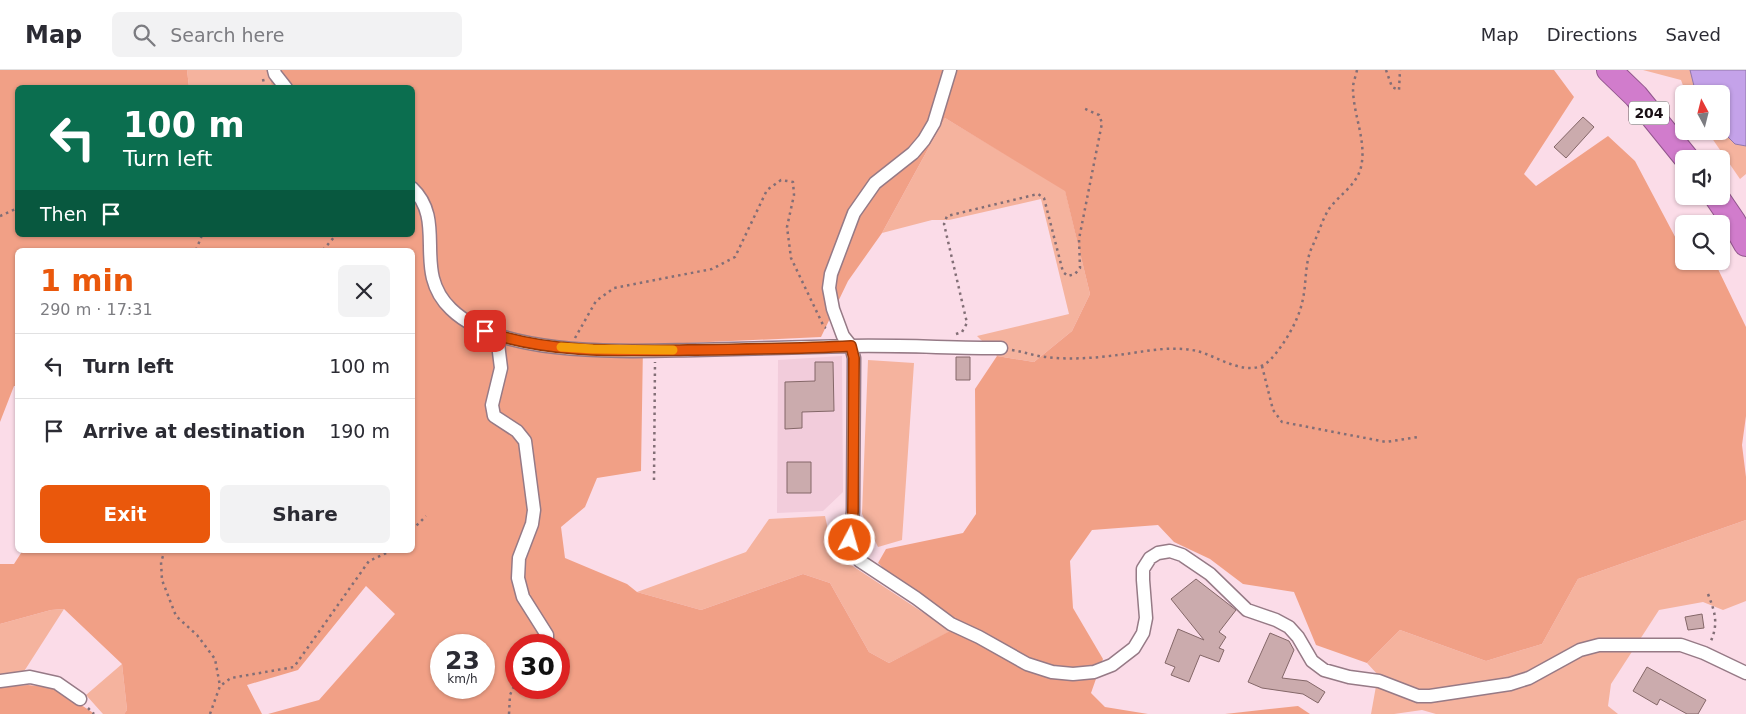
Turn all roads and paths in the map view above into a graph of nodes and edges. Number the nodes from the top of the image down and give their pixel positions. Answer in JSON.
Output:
{"nodes":[{"id":1,"x":274,"y":70,"type":"edge"},
{"id":2,"x":950,"y":70,"type":"edge"},
{"id":3,"x":1357,"y":70,"type":"edge"},
{"id":4,"x":1386,"y":70,"type":"edge"},
{"id":5,"x":1400,"y":70,"type":"edge"},
{"id":6,"x":1609,"y":70,"type":"edge"},
{"id":7,"x":284,"y":85,"type":"edge"},
{"id":8,"x":1083,"y":108,"type":"dead end"},
{"id":9,"x":1680,"y":150,"type":"edge"},
{"id":10,"x":415,"y":192,"type":"edge"},
{"id":11,"x":1722,"y":205,"type":"edge"},
{"id":12,"x":15,"y":209,"type":"edge"},
{"id":13,"x":0,"y":216,"type":"edge"},
{"id":14,"x":334,"y":237,"type":"edge"},
{"id":15,"x":1746,"y":244,"type":"edge"},
{"id":16,"x":325,"y":248,"type":"edge"},
{"id":17,"x":953,"y":335,"type":"dead end"},
{"id":18,"x":497,"y":336,"type":"junction"},
{"id":19,"x":847,"y":341,"type":"junction"},
{"id":20,"x":569,"y":348,"type":"junction"},
{"id":21,"x":1001,"y":348,"type":"joint"},
{"id":22,"x":655,"y":350,"type":"junction"},
{"id":23,"x":1262,"y":366,"type":"junction"},
{"id":24,"x":1418,"y":437,"type":"dead end"},
{"id":25,"x":654,"y":480,"type":"dead end"},
{"id":26,"x":426,"y":516,"type":"dead end"},
{"id":27,"x":415,"y":527,"type":"edge"},
{"id":28,"x":164,"y":553,"type":"edge"},
{"id":29,"x":386,"y":553,"type":"edge"},
{"id":30,"x":1708,"y":594,"type":"dead end"},
{"id":31,"x":546,"y":634,"type":"edge"},
{"id":32,"x":1704,"y":653,"type":"junction"},
{"id":33,"x":1746,"y":673,"type":"edge"},
{"id":34,"x":0,"y":681,"type":"edge"},
{"id":35,"x":220,"y":686,"type":"junction"},
{"id":36,"x":80,"y":699,"type":"dead end"},
{"id":37,"x":510,"y":699,"type":"edge"},
{"id":38,"x":210,"y":714,"type":"edge"},
{"id":39,"x":509,"y":714,"type":"edge"}],
"edges":[{"from":1,"to":7,"type":"street"},
{"from":2,"to":19,"type":"street"},
{"from":3,"to":23,"type":"path"},
{"from":4,"to":5,"type":"path"},
{"from":6,"to":9,"type":"highway","number":"204"},
{"from":8,"to":17,"type":"path"},
{"from":10,"to":18,"type":"street"},
{"from":11,"to":15,"type":"highway"},
{"from":12,"to":13,"type":"path"},
{"from":14,"to":16,"type":"path"},
{"from":18,"to":20,"type":"street"},
{"from":18,"to":31,"type":"street"},
{"from":19,"to":20,"type":"path"},
{"from":19,"to":21,"type":"street"},
{"from":19,"to":22,"type":"street"},
{"from":19,"to":32,"type":"street"},
{"from":20,"to":22,"type":"street"},
{"from":21,"to":23,"type":"path"},
{"from":22,"to":25,"type":"path"},
{"from":23,"to":24,"type":"path"},
{"from":26,"to":27,"type":"path"},
{"from":28,"to":35,"type":"path"},
{"from":29,"to":35,"type":"path"},
{"from":30,"to":32,"type":"path"},
{"from":32,"to":33,"type":"street"},
{"from":34,"to":36,"type":"street"},
{"from":35,"to":38,"type":"path"},
{"from":37,"to":39,"type":"path"}]}
